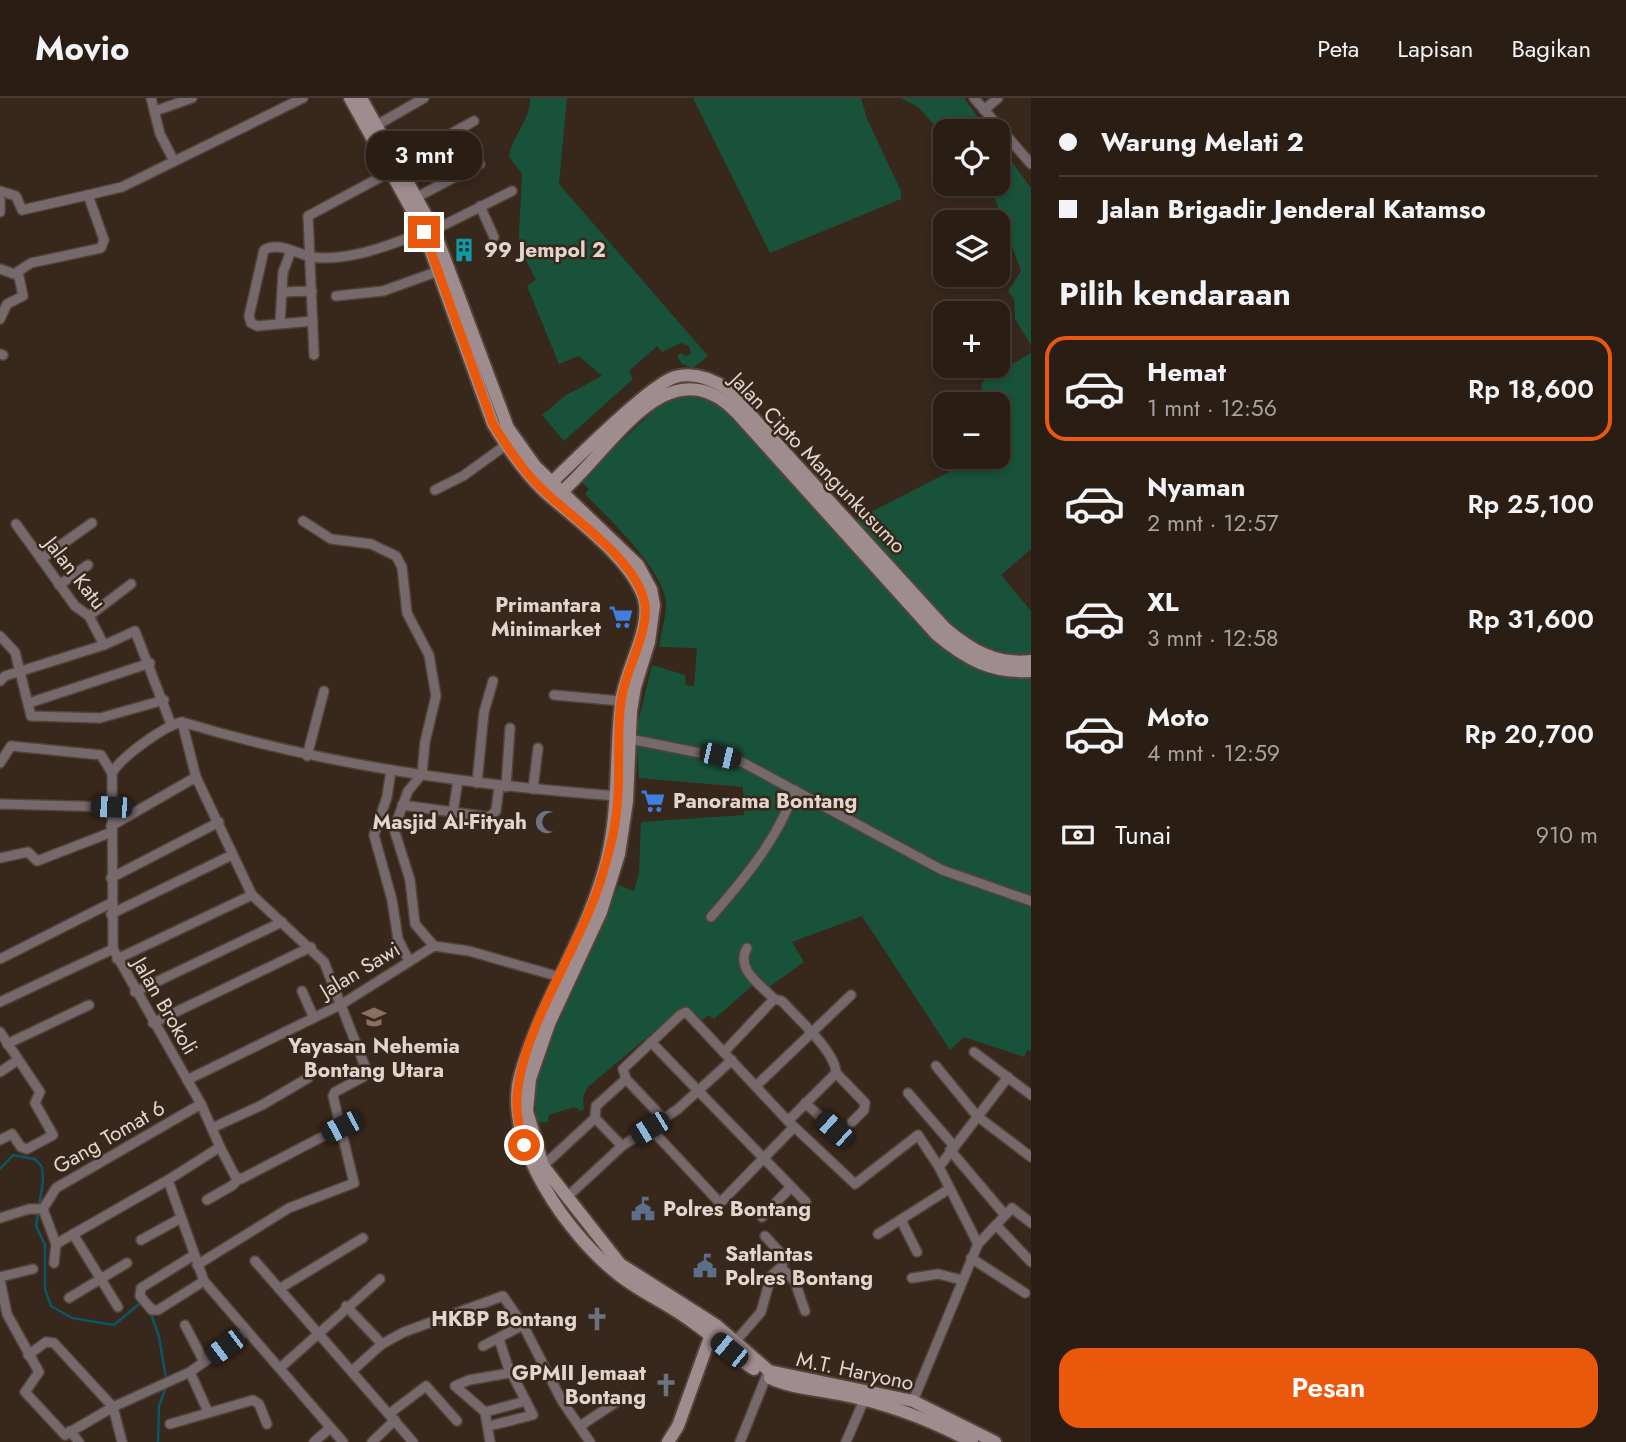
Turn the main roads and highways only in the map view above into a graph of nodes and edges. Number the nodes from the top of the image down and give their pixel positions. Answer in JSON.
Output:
{"nodes":[{"id":1,"x":350,"y":98,"type":"edge"},
{"id":2,"x":361,"y":98,"type":"edge"},
{"id":3,"x":395,"y":167,"type":"junction"},
{"id":4,"x":429,"y":231,"type":"junction"},
{"id":5,"x":455,"y":300,"type":"junction"},
{"id":6,"x":553,"y":490,"type":"junction"},
{"id":7,"x":870,"y":553,"type":"junction"},
{"id":8,"x":1031,"y":661,"type":"edge"},
{"id":9,"x":1031,"y":671,"type":"edge"},
{"id":10,"x":555,"y":998,"type":"junction"},
{"id":11,"x":544,"y":1022,"type":"junction"},
{"id":12,"x":562,"y":1202,"type":"junction"},
{"id":13,"x":712,"y":1330,"type":"junction"},
{"id":14,"x":668,"y":1442,"type":"edge"},
{"id":15,"x":971,"y":1442,"type":"edge"},
{"id":16,"x":995,"y":1442,"type":"edge"}],
"edges":[{"from":1,"to":3,"type":"main road"},
{"from":2,"to":3,"type":"main road"},
{"from":3,"to":4,"type":"main road"},
{"from":3,"to":4,"type":"main road"},
{"from":4,"to":5,"type":"main road"},
{"from":4,"to":5,"type":"main road"},
{"from":5,"to":6,"type":"main road"},
{"from":5,"to":6,"type":"main road"},
{"from":6,"to":7,"type":"main road","name":"Jalan Cipto Mangunkusumo"},
{"from":6,"to":10,"type":"main road"},
{"from":6,"to":10,"type":"main road"},
{"from":7,"to":8,"type":"main road","name":"Jalan Cipto Mangunkusumo"},
{"from":7,"to":9,"type":"main road","name":"Jalan Cipto Mangunkusumo"},
{"from":10,"to":11,"type":"main road"},
{"from":11,"to":12,"type":"main road"},
{"from":11,"to":12,"type":"main road"},
{"from":12,"to":13,"type":"main road"},
{"from":13,"to":14,"type":"main road"},
{"from":13,"to":15,"type":"main road","name":"M.T. Haryono"},
{"from":13,"to":16,"type":"main road","name":"M.T. Haryono"}]}
